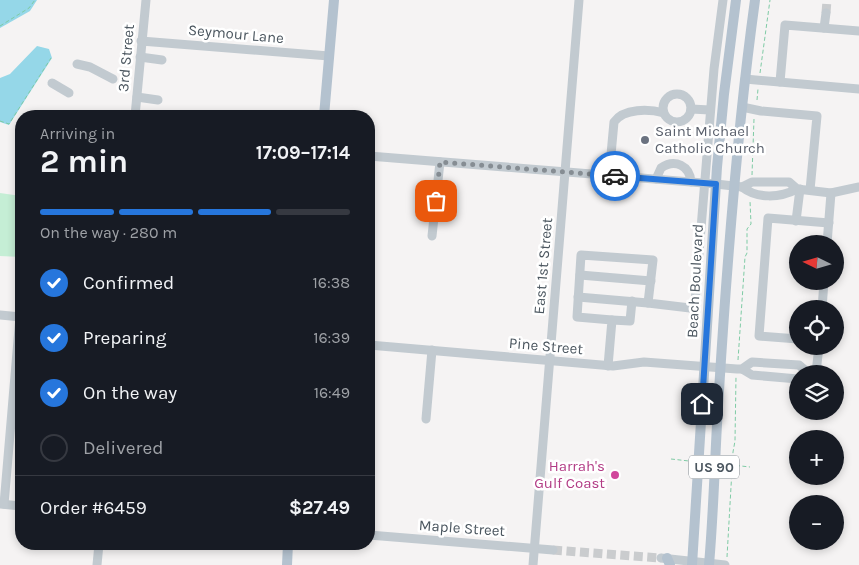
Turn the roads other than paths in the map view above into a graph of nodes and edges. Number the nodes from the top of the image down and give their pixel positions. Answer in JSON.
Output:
{"nodes":[{"id":1,"x":334,"y":0,"type":"edge"},
{"id":2,"x":579,"y":0,"type":"edge"},
{"id":3,"x":723,"y":0,"type":"edge"},
{"id":4,"x":736,"y":0,"type":"edge"},
{"id":5,"x":756,"y":0,"type":"edge"},
{"id":6,"x":143,"y":1,"type":"edge"},
{"id":7,"x":826,"y":13,"type":"tunnel mouth"},
{"id":8,"x":824,"y":28,"type":"junction"},
{"id":9,"x":859,"y":32,"type":"edge"},
{"id":10,"x":141,"y":41,"type":"junction"},
{"id":11,"x":329,"y":56,"type":"junction"},
{"id":12,"x":140,"y":57,"type":"junction"},
{"id":13,"x":162,"y":60,"type":"dead end"},
{"id":14,"x":77,"y":64,"type":"dead end"},
{"id":15,"x":113,"y":79,"type":"dead end"},
{"id":16,"x":745,"y":79,"type":"junction"},
{"id":17,"x":780,"y":82,"type":"junction"},
{"id":18,"x":52,"y":83,"type":"dead end"},
{"id":19,"x":859,"y":89,"type":"edge"},
{"id":20,"x":69,"y":93,"type":"dead end"},
{"id":21,"x":136,"y":98,"type":"junction"},
{"id":22,"x":158,"y":100,"type":"dead end"},
{"id":23,"x":742,"y":107,"type":"junction"},
{"id":24,"x":691,"y":109,"type":"junction"},
{"id":25,"x":135,"y":110,"type":"edge"},
{"id":26,"x":324,"y":110,"type":"edge"},
{"id":27,"x":710,"y":110,"type":"junction"},
{"id":28,"x":664,"y":113,"type":"junction"},
{"id":29,"x":375,"y":157,"type":"edge"},
{"id":30,"x":440,"y":162,"type":"junction"},
{"id":31,"x":565,"y":172,"type":"junction"},
{"id":32,"x":610,"y":176,"type":"junction"},
{"id":33,"x":656,"y":179,"type":"junction"},
{"id":34,"x":691,"y":182,"type":"junction"},
{"id":35,"x":704,"y":183,"type":"junction"},
{"id":36,"x":716,"y":184,"type":"junction"},
{"id":37,"x":738,"y":186,"type":"junction"},
{"id":38,"x":859,"y":187,"type":"edge"},
{"id":39,"x":798,"y":189,"type":"junction"},
{"id":40,"x":810,"y":190,"type":"junction"},
{"id":41,"x":831,"y":193,"type":"junction"},
{"id":42,"x":796,"y":220,"type":"junction"},
{"id":43,"x":829,"y":223,"type":"junction"},
{"id":44,"x":828,"y":235,"type":"edge"},
{"id":45,"x":432,"y":236,"type":"dead end"},
{"id":46,"x":580,"y":275,"type":"junction"},
{"id":47,"x":651,"y":281,"type":"junction"},
{"id":48,"x":578,"y":297,"type":"junction"},
{"id":49,"x":632,"y":301,"type":"junction"},
{"id":50,"x":648,"y":303,"type":"junction"},
{"id":51,"x":0,"y":315,"type":"edge"},
{"id":52,"x":15,"y":316,"type":"edge"},
{"id":53,"x":612,"y":320,"type":"junction"},
{"id":54,"x":789,"y":338,"type":"edge"},
{"id":55,"x":375,"y":345,"type":"edge"},
{"id":56,"x":432,"y":350,"type":"junction"},
{"id":57,"x":549,"y":360,"type":"junction"},
{"id":58,"x":799,"y":365,"type":"edge"},
{"id":59,"x":608,"y":366,"type":"junction"},
{"id":60,"x":705,"y":367,"type":"junction"},
{"id":61,"x":720,"y":369,"type":"junction"},
{"id":62,"x":742,"y":369,"type":"junction"},
{"id":63,"x":15,"y":376,"type":"edge"},
{"id":64,"x":789,"y":378,"type":"edge"},
{"id":65,"x":426,"y":419,"type":"dead end"},
{"id":66,"x":2,"y":504,"type":"edge"},
{"id":67,"x":15,"y":505,"type":"edge"},
{"id":68,"x":375,"y":535,"type":"edge"},
{"id":69,"x":534,"y":548,"type":"junction"},
{"id":70,"x":98,"y":550,"type":"edge"},
{"id":71,"x":288,"y":550,"type":"edge"},
{"id":72,"x":553,"y":550,"type":"tunnel mouth"},
{"id":73,"x":666,"y":560,"type":"tunnel mouth"},
{"id":74,"x":692,"y":563,"type":"edge"},
{"id":75,"x":726,"y":563,"type":"edge"},
{"id":76,"x":709,"y":564,"type":"edge"},
{"id":77,"x":97,"y":565,"type":"edge"},
{"id":78,"x":287,"y":565,"type":"edge"},
{"id":79,"x":533,"y":565,"type":"edge"}],
"edges":[{"from":1,"to":11,"type":"main road"},
{"from":2,"to":31,"type":"street","name":"East 1st Street"},
{"from":3,"to":27,"type":"street"},
{"from":4,"to":36,"type":"main road","name":"Beach Boulevard","number":"US 90"},
{"from":5,"to":16,"type":"main road","name":"Beach Boulevard","number":"US 90"},
{"from":6,"to":10,"type":"street","name":"3rd Street"},
{"from":7,"to":8,"type":"street"},
{"from":8,"to":9,"type":"street"},
{"from":8,"to":17,"type":"street"},
{"from":10,"to":11,"type":"street","name":"Seymour Lane"},
{"from":10,"to":12,"type":"street","name":"3rd Street"},
{"from":11,"to":26,"type":"main road"},
{"from":12,"to":13,"type":"street"},
{"from":12,"to":21,"type":"street","name":"3rd Street"},
{"from":14,"to":15,"type":"street"},
{"from":16,"to":17,"type":"street"},
{"from":16,"to":23,"type":"main road","name":"Beach Boulevard","number":"US 90"},
{"from":17,"to":19,"type":"street"},
{"from":18,"to":20,"type":"street"},
{"from":21,"to":22,"type":"street"},
{"from":21,"to":25,"type":"street","name":"3rd Street"},
{"from":23,"to":37,"type":"main road","name":"Beach Boulevard","number":"US 90"},
{"from":23,"to":40,"type":"street"},
{"from":24,"to":27,"type":"street"},
{"from":24,"to":28,"type":"street"},
{"from":24,"to":28,"type":"street"},
{"from":27,"to":35,"type":"street"},
{"from":28,"to":32,"type":"street"},
{"from":29,"to":30,"type":"street"},
{"from":30,"to":31,"type":"street"},
{"from":30,"to":45,"type":"street"},
{"from":31,"to":32,"type":"street"},
{"from":31,"to":57,"type":"street","name":"East 1st Street"},
{"from":32,"to":33,"type":"street"},
{"from":33,"to":34,"type":"street"},
{"from":33,"to":34,"type":"street"},
{"from":34,"to":35,"type":"street"},
{"from":35,"to":36,"type":"street"},
{"from":35,"to":50,"type":"street"},
{"from":36,"to":37,"type":"street"},
{"from":36,"to":60,"type":"main road","name":"Beach Boulevard","number":"US 90"},
{"from":37,"to":39,"type":"street"},
{"from":37,"to":39,"type":"street"},
{"from":37,"to":61,"type":"main road","name":"Beach Boulevard","number":"US 90"},
{"from":38,"to":41,"type":"street"},
{"from":39,"to":40,"type":"street"},
{"from":39,"to":42,"type":"street"},
{"from":40,"to":41,"type":"street"},
{"from":41,"to":43,"type":"street"},
{"from":42,"to":43,"type":"street"},
{"from":42,"to":54,"type":"street"},
{"from":43,"to":44,"type":"street"},
{"from":46,"to":47,"type":"street"},
{"from":46,"to":47,"type":"street"},
{"from":46,"to":48,"type":"street"},
{"from":47,"to":50,"type":"street"},
{"from":48,"to":49,"type":"street"},
{"from":48,"to":53,"type":"street"},
{"from":49,"to":50,"type":"street"},
{"from":49,"to":53,"type":"street"},
{"from":51,"to":52,"type":"street"},
{"from":53,"to":59,"type":"street"},
{"from":55,"to":56,"type":"street","name":"Pine Street"},
{"from":56,"to":57,"type":"street","name":"Pine Street"},
{"from":56,"to":65,"type":"street"},
{"from":57,"to":59,"type":"street","name":"Pine Street"},
{"from":57,"to":69,"type":"street","name":"East 1st Street"},
{"from":58,"to":62,"type":"street"},
{"from":59,"to":60,"type":"street","name":"Pine Street"},
{"from":60,"to":61,"type":"street","name":"Pine Street"},
{"from":60,"to":74,"type":"main road","name":"Beach Boulevard","number":"US 90"},
{"from":61,"to":62,"type":"street","name":"Pine Street"},
{"from":61,"to":76,"type":"main road","name":"Beach Boulevard","number":"US 90"},
{"from":62,"to":64,"type":"street"},
{"from":63,"to":66,"type":"street"},
{"from":66,"to":67,"type":"street"},
{"from":68,"to":69,"type":"street","name":"Maple Street"},
{"from":69,"to":72,"type":"street","name":"Maple Street"},
{"from":69,"to":79,"type":"street","name":"East 1st Street"},
{"from":70,"to":77,"type":"street"},
{"from":71,"to":78,"type":"main road"},
{"from":73,"to":74,"type":"street"},
{"from":74,"to":76,"type":"street"},
{"from":75,"to":76,"type":"street"}]}
